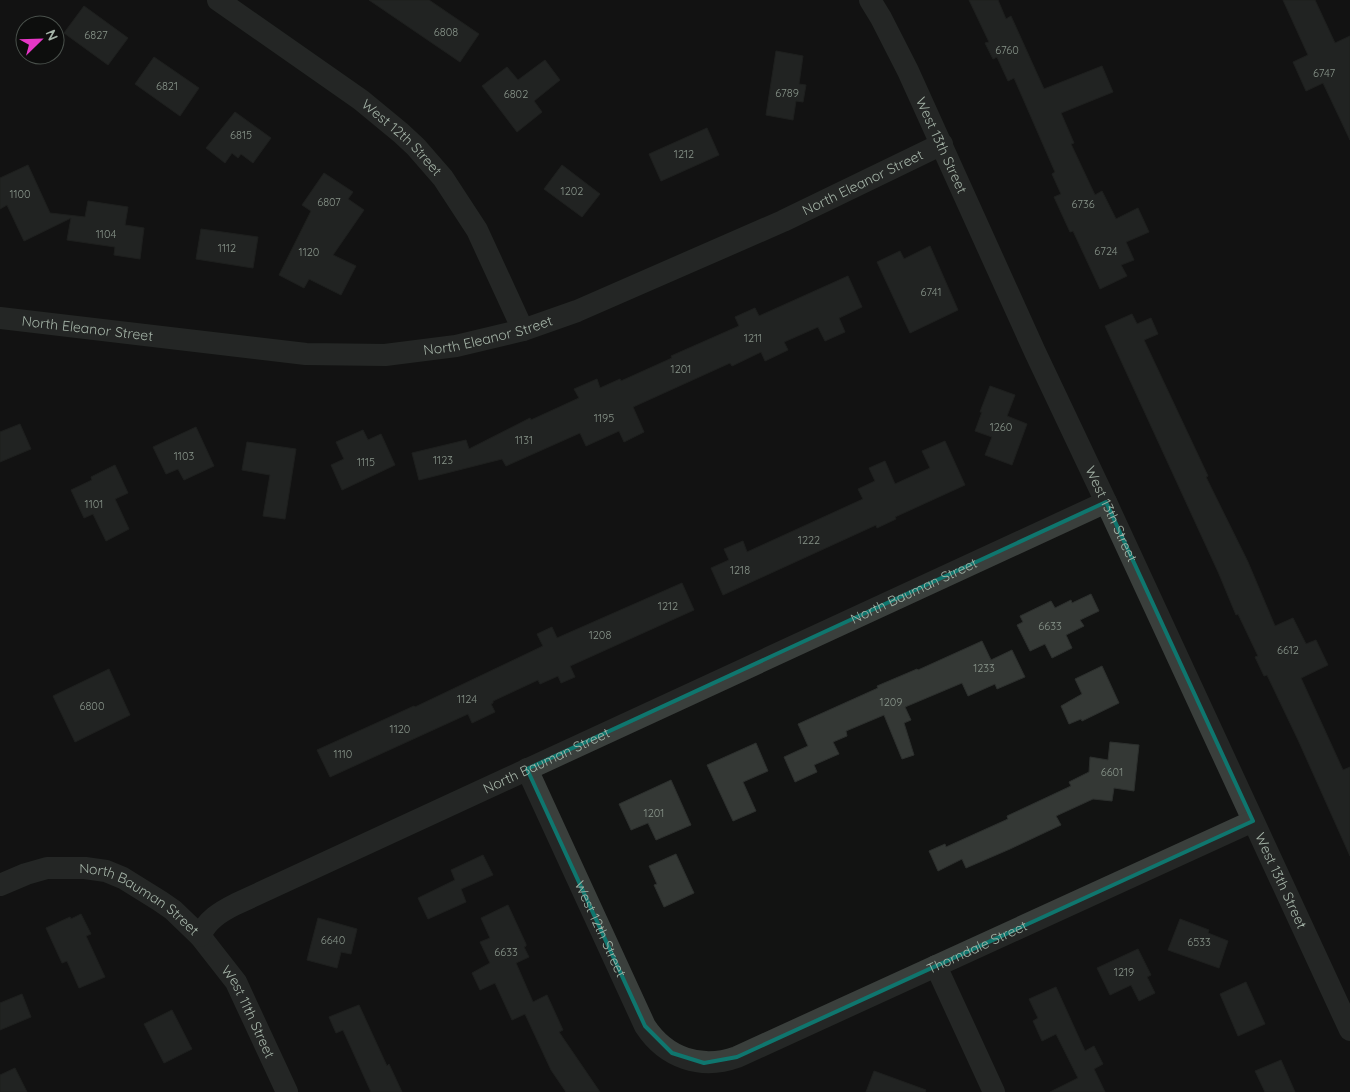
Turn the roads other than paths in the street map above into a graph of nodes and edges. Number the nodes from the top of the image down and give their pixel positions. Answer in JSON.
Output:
{"nodes":[{"id":1,"x":218,"y":0,"type":"edge"},
{"id":2,"x":870,"y":0,"type":"edge"},
{"id":3,"x":942,"y":144,"type":"junction"},
{"id":4,"x":0,"y":318,"type":"edge"},
{"id":5,"x":523,"y":330,"type":"junction"},
{"id":6,"x":1106,"y":502,"type":"junction"},
{"id":7,"x":527,"y":769,"type":"junction"},
{"id":8,"x":1253,"y":821,"type":"junction"},
{"id":9,"x":0,"y":885,"type":"edge"},
{"id":10,"x":200,"y":936,"type":"junction"},
{"id":11,"x":936,"y":966,"type":"junction"},
{"id":12,"x":1350,"y":1030,"type":"edge"},
{"id":13,"x":700,"y":1063,"type":"joint"},
{"id":14,"x":287,"y":1092,"type":"edge"},
{"id":15,"x":994,"y":1092,"type":"edge"}],
"edges":[{"from":1,"to":5,"type":"street","name":"West 12th Street"},
{"from":2,"to":3,"type":"street","name":"West 13th Street"},
{"from":3,"to":5,"type":"street","name":"North Eleanor Street"},
{"from":3,"to":6,"type":"street","name":"West 13th Street"},
{"from":4,"to":5,"type":"street","name":"North Eleanor Street"},
{"from":6,"to":7,"type":"street","name":"North Bauman Street"},
{"from":6,"to":8,"type":"street","name":"West 13th Street"},
{"from":7,"to":10,"type":"street","name":"North Bauman Street"},
{"from":7,"to":13,"type":"street","name":"West 12th Street"},
{"from":8,"to":11,"type":"street","name":"Thorndale Street"},
{"from":8,"to":12,"type":"street","name":"West 13th Street"},
{"from":9,"to":10,"type":"street","name":"North Bauman Street"},
{"from":10,"to":14,"type":"street","name":"West 11th Street"},
{"from":11,"to":13,"type":"street","name":"Thorndale Street"},
{"from":11,"to":15,"type":"street"}]}
